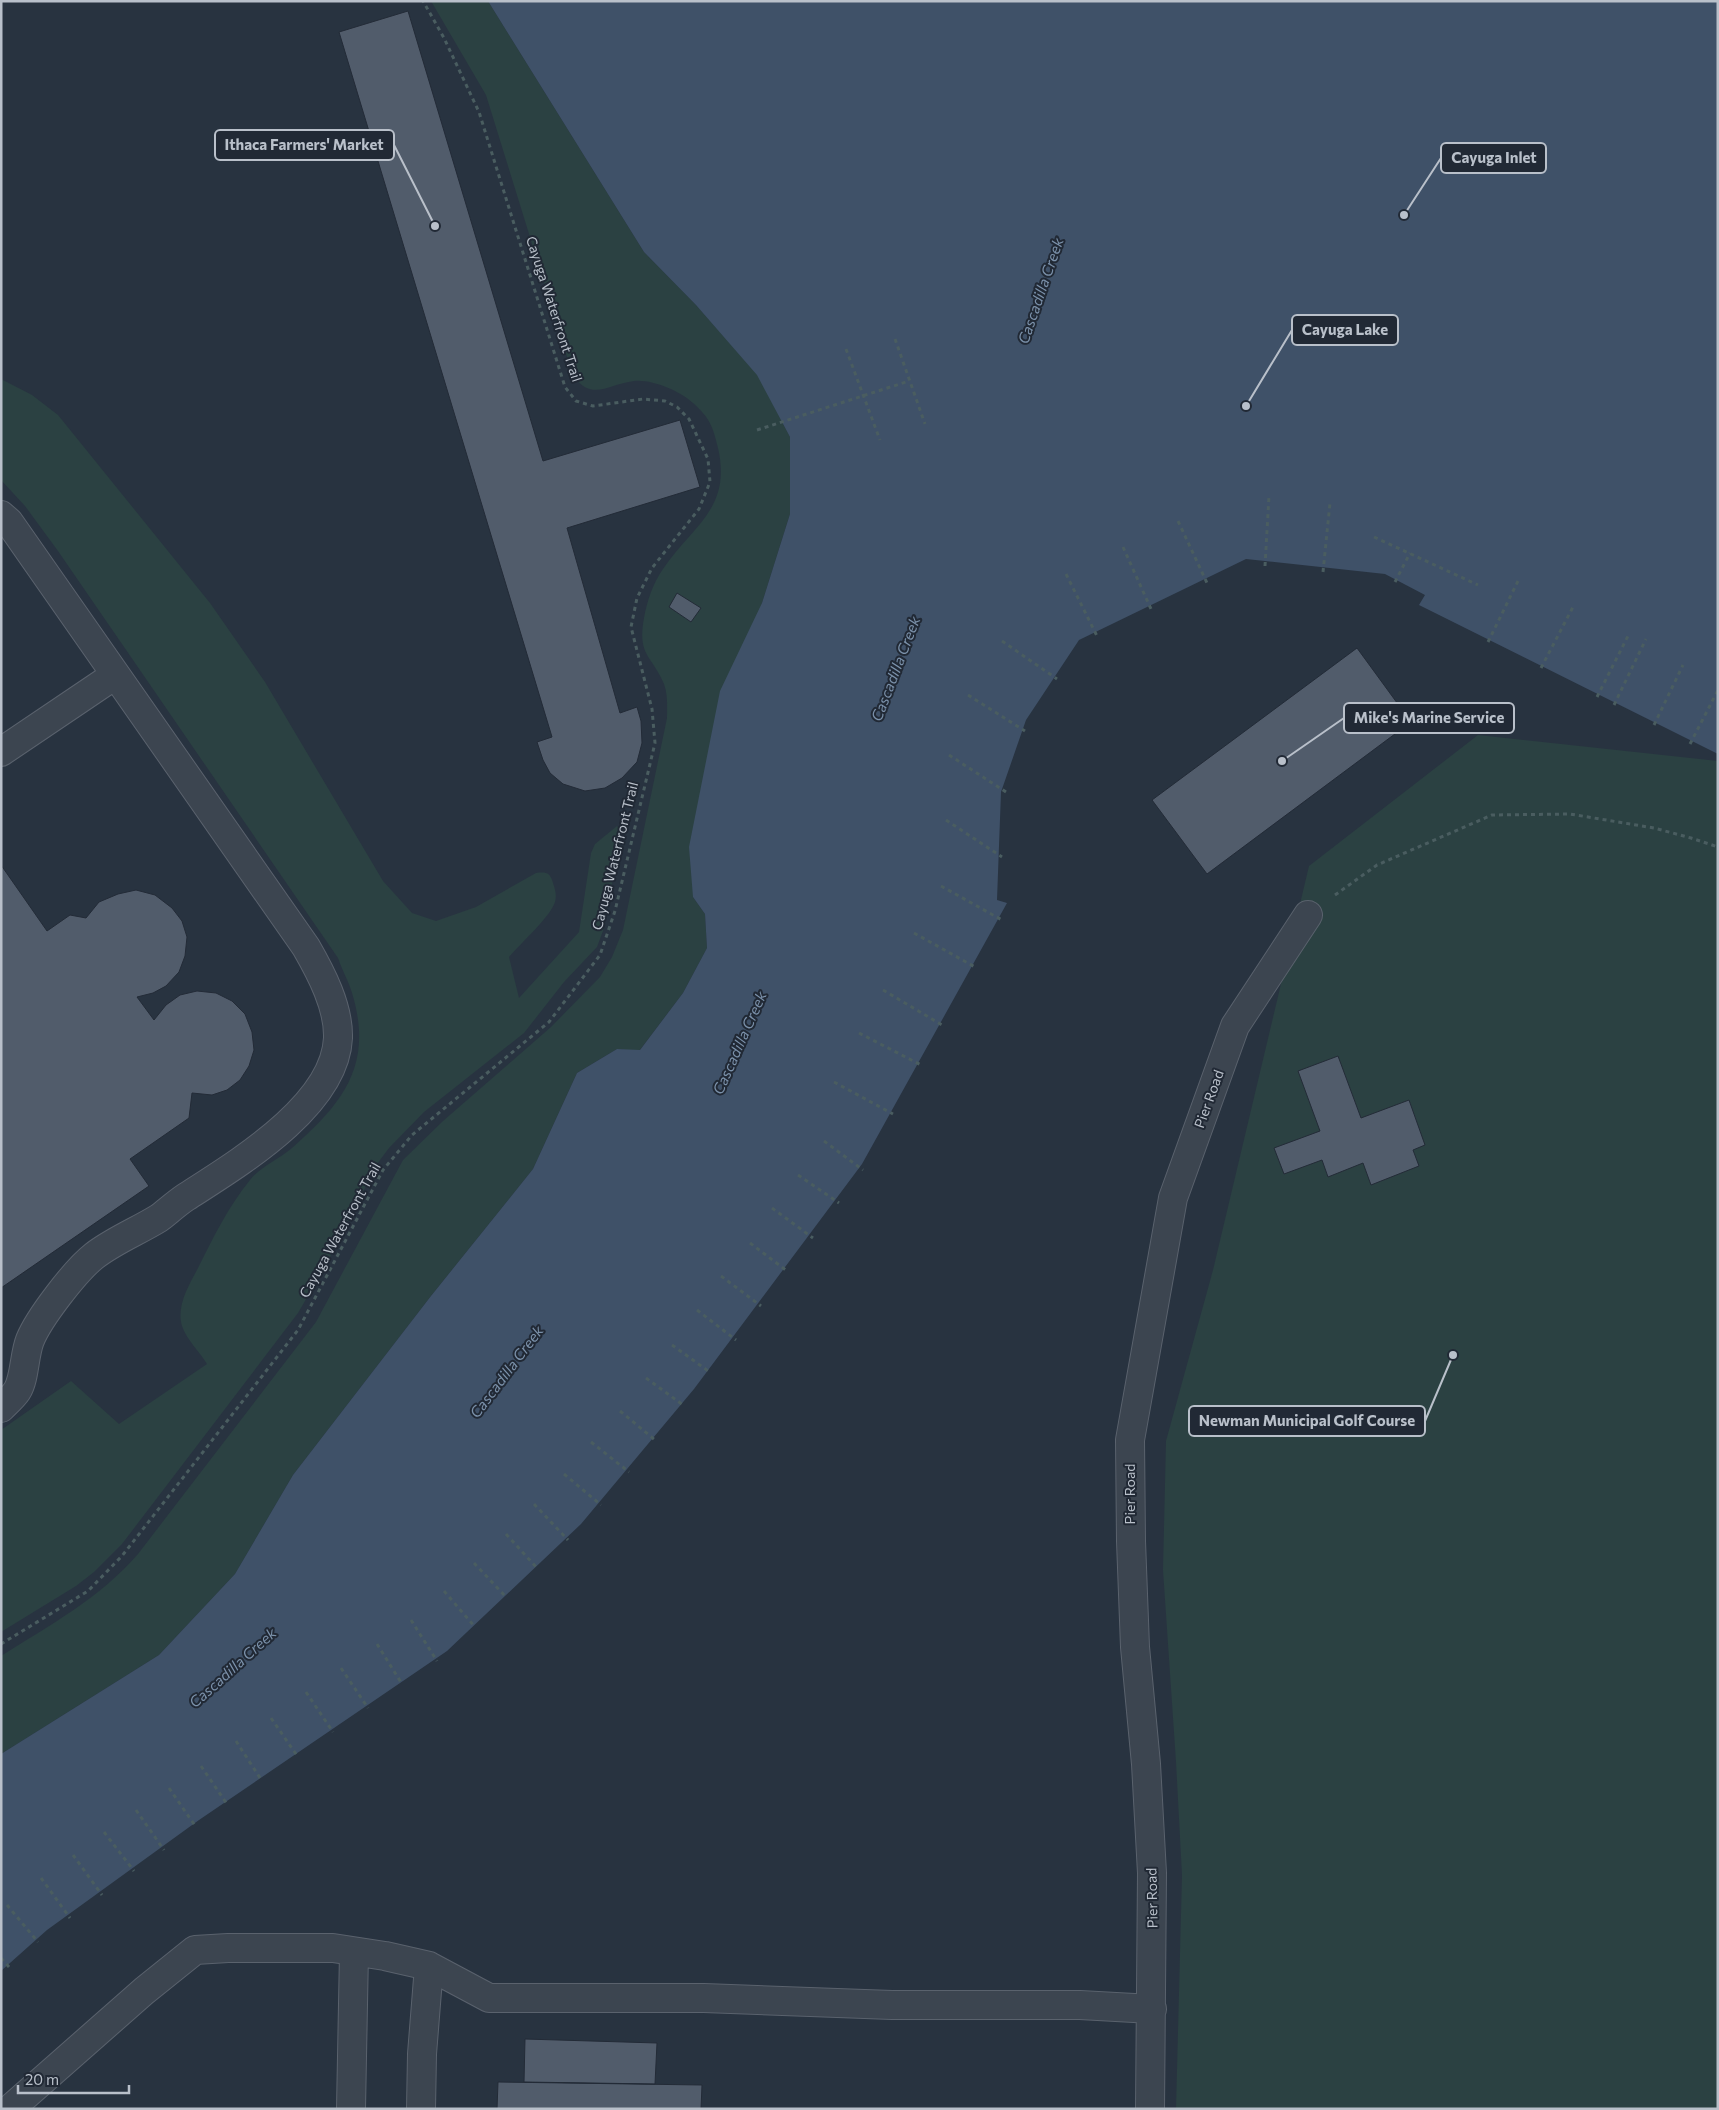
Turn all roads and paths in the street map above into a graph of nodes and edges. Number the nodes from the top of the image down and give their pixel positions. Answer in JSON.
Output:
{"nodes":[{"id":1,"x":423,"y":1,"type":"edge"},
{"id":2,"x":895,"y":339,"type":"dead end"},
{"id":3,"x":846,"y":349,"type":"dead end"},
{"id":4,"x":909,"y":381,"type":"junction"},
{"id":5,"x":864,"y":396,"type":"junction"},
{"id":6,"x":925,"y":424,"type":"dead end"},
{"id":7,"x":757,"y":430,"type":"dead end"},
{"id":8,"x":880,"y":440,"type":"dead end"},
{"id":9,"x":1269,"y":496,"type":"dead end"},
{"id":10,"x":1330,"y":503,"type":"dead end"},
{"id":11,"x":1,"y":515,"type":"edge"},
{"id":12,"x":1178,"y":521,"type":"dead end"},
{"id":13,"x":1374,"y":537,"type":"dead end"},
{"id":14,"x":1122,"y":548,"type":"dead end"},
{"id":15,"x":1410,"y":554,"type":"junction"},
{"id":16,"x":1265,"y":566,"type":"dead end"},
{"id":17,"x":1324,"y":572,"type":"dead end"},
{"id":18,"x":1066,"y":574,"type":"dead end"},
{"id":19,"x":1520,"y":579,"type":"dead end"},
{"id":20,"x":1395,"y":582,"type":"dead end"},
{"id":21,"x":1207,"y":583,"type":"dead end"},
{"id":22,"x":1478,"y":585,"type":"dead end"},
{"id":23,"x":1573,"y":607,"type":"dead end"},
{"id":24,"x":1151,"y":608,"type":"dead end"},
{"id":25,"x":1629,"y":634,"type":"dead end"},
{"id":26,"x":1097,"y":636,"type":"dead end"},
{"id":27,"x":1646,"y":639,"type":"dead end"},
{"id":28,"x":1002,"y":641,"type":"dead end"},
{"id":29,"x":1488,"y":642,"type":"dead end"},
{"id":30,"x":1683,"y":665,"type":"dead end"},
{"id":31,"x":1541,"y":668,"type":"dead end"},
{"id":32,"x":116,"y":675,"type":"junction"},
{"id":33,"x":1057,"y":679,"type":"dead end"},
{"id":34,"x":1718,"y":690,"type":"edge"},
{"id":35,"x":968,"y":695,"type":"dead end"},
{"id":36,"x":1597,"y":697,"type":"dead end"},
{"id":37,"x":1614,"y":705,"type":"dead end"},
{"id":38,"x":1654,"y":725,"type":"dead end"},
{"id":39,"x":1025,"y":730,"type":"dead end"},
{"id":40,"x":1690,"y":744,"type":"dead end"},
{"id":41,"x":1,"y":752,"type":"edge"},
{"id":42,"x":948,"y":755,"type":"dead end"},
{"id":43,"x":1006,"y":792,"type":"dead end"},
{"id":44,"x":946,"y":820,"type":"dead end"},
{"id":45,"x":1718,"y":847,"type":"edge"},
{"id":46,"x":1002,"y":857,"type":"dead end"},
{"id":47,"x":941,"y":886,"type":"dead end"},
{"id":48,"x":1308,"y":915,"type":"joint"},
{"id":49,"x":1002,"y":920,"type":"dead end"},
{"id":50,"x":914,"y":933,"type":"dead end"},
{"id":51,"x":975,"y":966,"type":"dead end"},
{"id":52,"x":883,"y":990,"type":"dead end"},
{"id":53,"x":942,"y":1025,"type":"dead end"},
{"id":54,"x":859,"y":1033,"type":"dead end"},
{"id":55,"x":921,"y":1065,"type":"dead end"},
{"id":56,"x":834,"y":1082,"type":"dead end"},
{"id":57,"x":893,"y":1114,"type":"dead end"},
{"id":58,"x":824,"y":1141,"type":"dead end"},
{"id":59,"x":863,"y":1170,"type":"dead end"},
{"id":60,"x":798,"y":1175,"type":"dead end"},
{"id":61,"x":839,"y":1203,"type":"dead end"},
{"id":62,"x":772,"y":1208,"type":"dead end"},
{"id":63,"x":813,"y":1238,"type":"dead end"},
{"id":64,"x":750,"y":1243,"type":"dead end"},
{"id":65,"x":787,"y":1270,"type":"dead end"},
{"id":66,"x":721,"y":1276,"type":"dead end"},
{"id":67,"x":761,"y":1306,"type":"dead end"},
{"id":68,"x":697,"y":1310,"type":"dead end"},
{"id":69,"x":736,"y":1340,"type":"dead end"},
{"id":70,"x":672,"y":1345,"type":"dead end"},
{"id":71,"x":711,"y":1373,"type":"dead end"},
{"id":72,"x":646,"y":1378,"type":"dead end"},
{"id":73,"x":683,"y":1405,"type":"dead end"},
{"id":74,"x":1,"y":1408,"type":"edge"},
{"id":75,"x":620,"y":1411,"type":"dead end"},
{"id":76,"x":655,"y":1440,"type":"dead end"},
{"id":77,"x":591,"y":1442,"type":"dead end"},
{"id":78,"x":628,"y":1472,"type":"dead end"},
{"id":79,"x":564,"y":1474,"type":"dead end"},
{"id":80,"x":534,"y":1504,"type":"dead end"},
{"id":81,"x":601,"y":1505,"type":"dead end"},
{"id":82,"x":506,"y":1534,"type":"dead end"},
{"id":83,"x":568,"y":1540,"type":"dead end"},
{"id":84,"x":474,"y":1563,"type":"dead end"},
{"id":85,"x":537,"y":1568,"type":"dead end"},
{"id":86,"x":444,"y":1591,"type":"dead end"},
{"id":87,"x":506,"y":1597,"type":"dead end"},
{"id":88,"x":411,"y":1620,"type":"dead end"},
{"id":89,"x":475,"y":1627,"type":"dead end"},
{"id":90,"x":1,"y":1644,"type":"edge"},
{"id":91,"x":377,"y":1644,"type":"dead end"},
{"id":92,"x":437,"y":1661,"type":"dead end"},
{"id":93,"x":342,"y":1668,"type":"dead end"},
{"id":94,"x":402,"y":1684,"type":"dead end"},
{"id":95,"x":306,"y":1692,"type":"dead end"},
{"id":96,"x":368,"y":1708,"type":"dead end"},
{"id":97,"x":271,"y":1718,"type":"dead end"},
{"id":98,"x":333,"y":1732,"type":"dead end"},
{"id":99,"x":236,"y":1741,"type":"dead end"},
{"id":100,"x":298,"y":1757,"type":"dead end"},
{"id":101,"x":201,"y":1766,"type":"dead end"},
{"id":102,"x":262,"y":1781,"type":"dead end"},
{"id":103,"x":169,"y":1788,"type":"dead end"},
{"id":104,"x":227,"y":1804,"type":"dead end"},
{"id":105,"x":136,"y":1810,"type":"dead end"},
{"id":106,"x":196,"y":1827,"type":"dead end"},
{"id":107,"x":104,"y":1832,"type":"dead end"},
{"id":108,"x":164,"y":1850,"type":"dead end"},
{"id":109,"x":73,"y":1855,"type":"dead end"},
{"id":110,"x":134,"y":1871,"type":"dead end"},
{"id":111,"x":41,"y":1878,"type":"dead end"},
{"id":112,"x":102,"y":1894,"type":"dead end"},
{"id":113,"x":7,"y":1905,"type":"dead end"},
{"id":114,"x":70,"y":1918,"type":"dead end"},
{"id":115,"x":38,"y":1942,"type":"dead end"},
{"id":116,"x":354,"y":1952,"type":"junction"},
{"id":117,"x":1,"y":1958,"type":"edge"},
{"id":118,"x":429,"y":1966,"type":"junction"},
{"id":119,"x":10,"y":1968,"type":"dead end"},
{"id":120,"x":1152,"y":2009,"type":"junction"},
{"id":121,"x":10,"y":2109,"type":"edge"},
{"id":122,"x":351,"y":2109,"type":"edge"},
{"id":123,"x":421,"y":2109,"type":"edge"},
{"id":124,"x":1150,"y":2109,"type":"edge"}],
"edges":[{"from":1,"to":90,"type":"path","name":"Cayuga Waterfront Trail"},
{"from":2,"to":4,"type":"path"},
{"from":3,"to":5,"type":"path"},
{"from":4,"to":5,"type":"path"},
{"from":4,"to":6,"type":"path"},
{"from":5,"to":7,"type":"path"},
{"from":5,"to":8,"type":"path"},
{"from":9,"to":16,"type":"path"},
{"from":10,"to":17,"type":"path"},
{"from":11,"to":32,"type":"street"},
{"from":12,"to":21,"type":"path"},
{"from":13,"to":15,"type":"path"},
{"from":14,"to":24,"type":"path"},
{"from":15,"to":20,"type":"path"},
{"from":15,"to":22,"type":"path"},
{"from":18,"to":26,"type":"path"},
{"from":19,"to":29,"type":"path"},
{"from":23,"to":31,"type":"path"},
{"from":25,"to":36,"type":"path"},
{"from":27,"to":37,"type":"path"},
{"from":28,"to":33,"type":"path"},
{"from":30,"to":38,"type":"path"},
{"from":32,"to":41,"type":"street"},
{"from":32,"to":74,"type":"street"},
{"from":34,"to":40,"type":"path"},
{"from":35,"to":39,"type":"path"},
{"from":42,"to":43,"type":"path"},
{"from":44,"to":46,"type":"path"},
{"from":45,"to":48,"type":"path"},
{"from":47,"to":49,"type":"path"},
{"from":48,"to":120,"type":"street","name":"Pier Road"},
{"from":50,"to":51,"type":"path"},
{"from":52,"to":53,"type":"path"},
{"from":54,"to":55,"type":"path"},
{"from":56,"to":57,"type":"path"},
{"from":58,"to":59,"type":"path"},
{"from":60,"to":61,"type":"path"},
{"from":62,"to":63,"type":"path"},
{"from":64,"to":65,"type":"path"},
{"from":66,"to":67,"type":"path"},
{"from":68,"to":69,"type":"path"},
{"from":70,"to":71,"type":"path"},
{"from":72,"to":73,"type":"path"},
{"from":75,"to":76,"type":"path"},
{"from":77,"to":78,"type":"path"},
{"from":79,"to":81,"type":"path"},
{"from":80,"to":83,"type":"path"},
{"from":82,"to":85,"type":"path"},
{"from":84,"to":87,"type":"path"},
{"from":86,"to":89,"type":"path"},
{"from":88,"to":92,"type":"path"},
{"from":91,"to":94,"type":"path"},
{"from":93,"to":96,"type":"path"},
{"from":95,"to":98,"type":"path"},
{"from":97,"to":100,"type":"path"},
{"from":99,"to":102,"type":"path"},
{"from":101,"to":104,"type":"path"},
{"from":103,"to":106,"type":"path"},
{"from":105,"to":108,"type":"path"},
{"from":107,"to":110,"type":"path"},
{"from":109,"to":112,"type":"path"},
{"from":111,"to":114,"type":"path"},
{"from":113,"to":115,"type":"path"},
{"from":116,"to":118,"type":"street"},
{"from":116,"to":121,"type":"street"},
{"from":116,"to":122,"type":"street"},
{"from":117,"to":119,"type":"path"},
{"from":118,"to":120,"type":"street"},
{"from":118,"to":123,"type":"street"},
{"from":120,"to":124,"type":"street","name":"Pier Road"}]}
